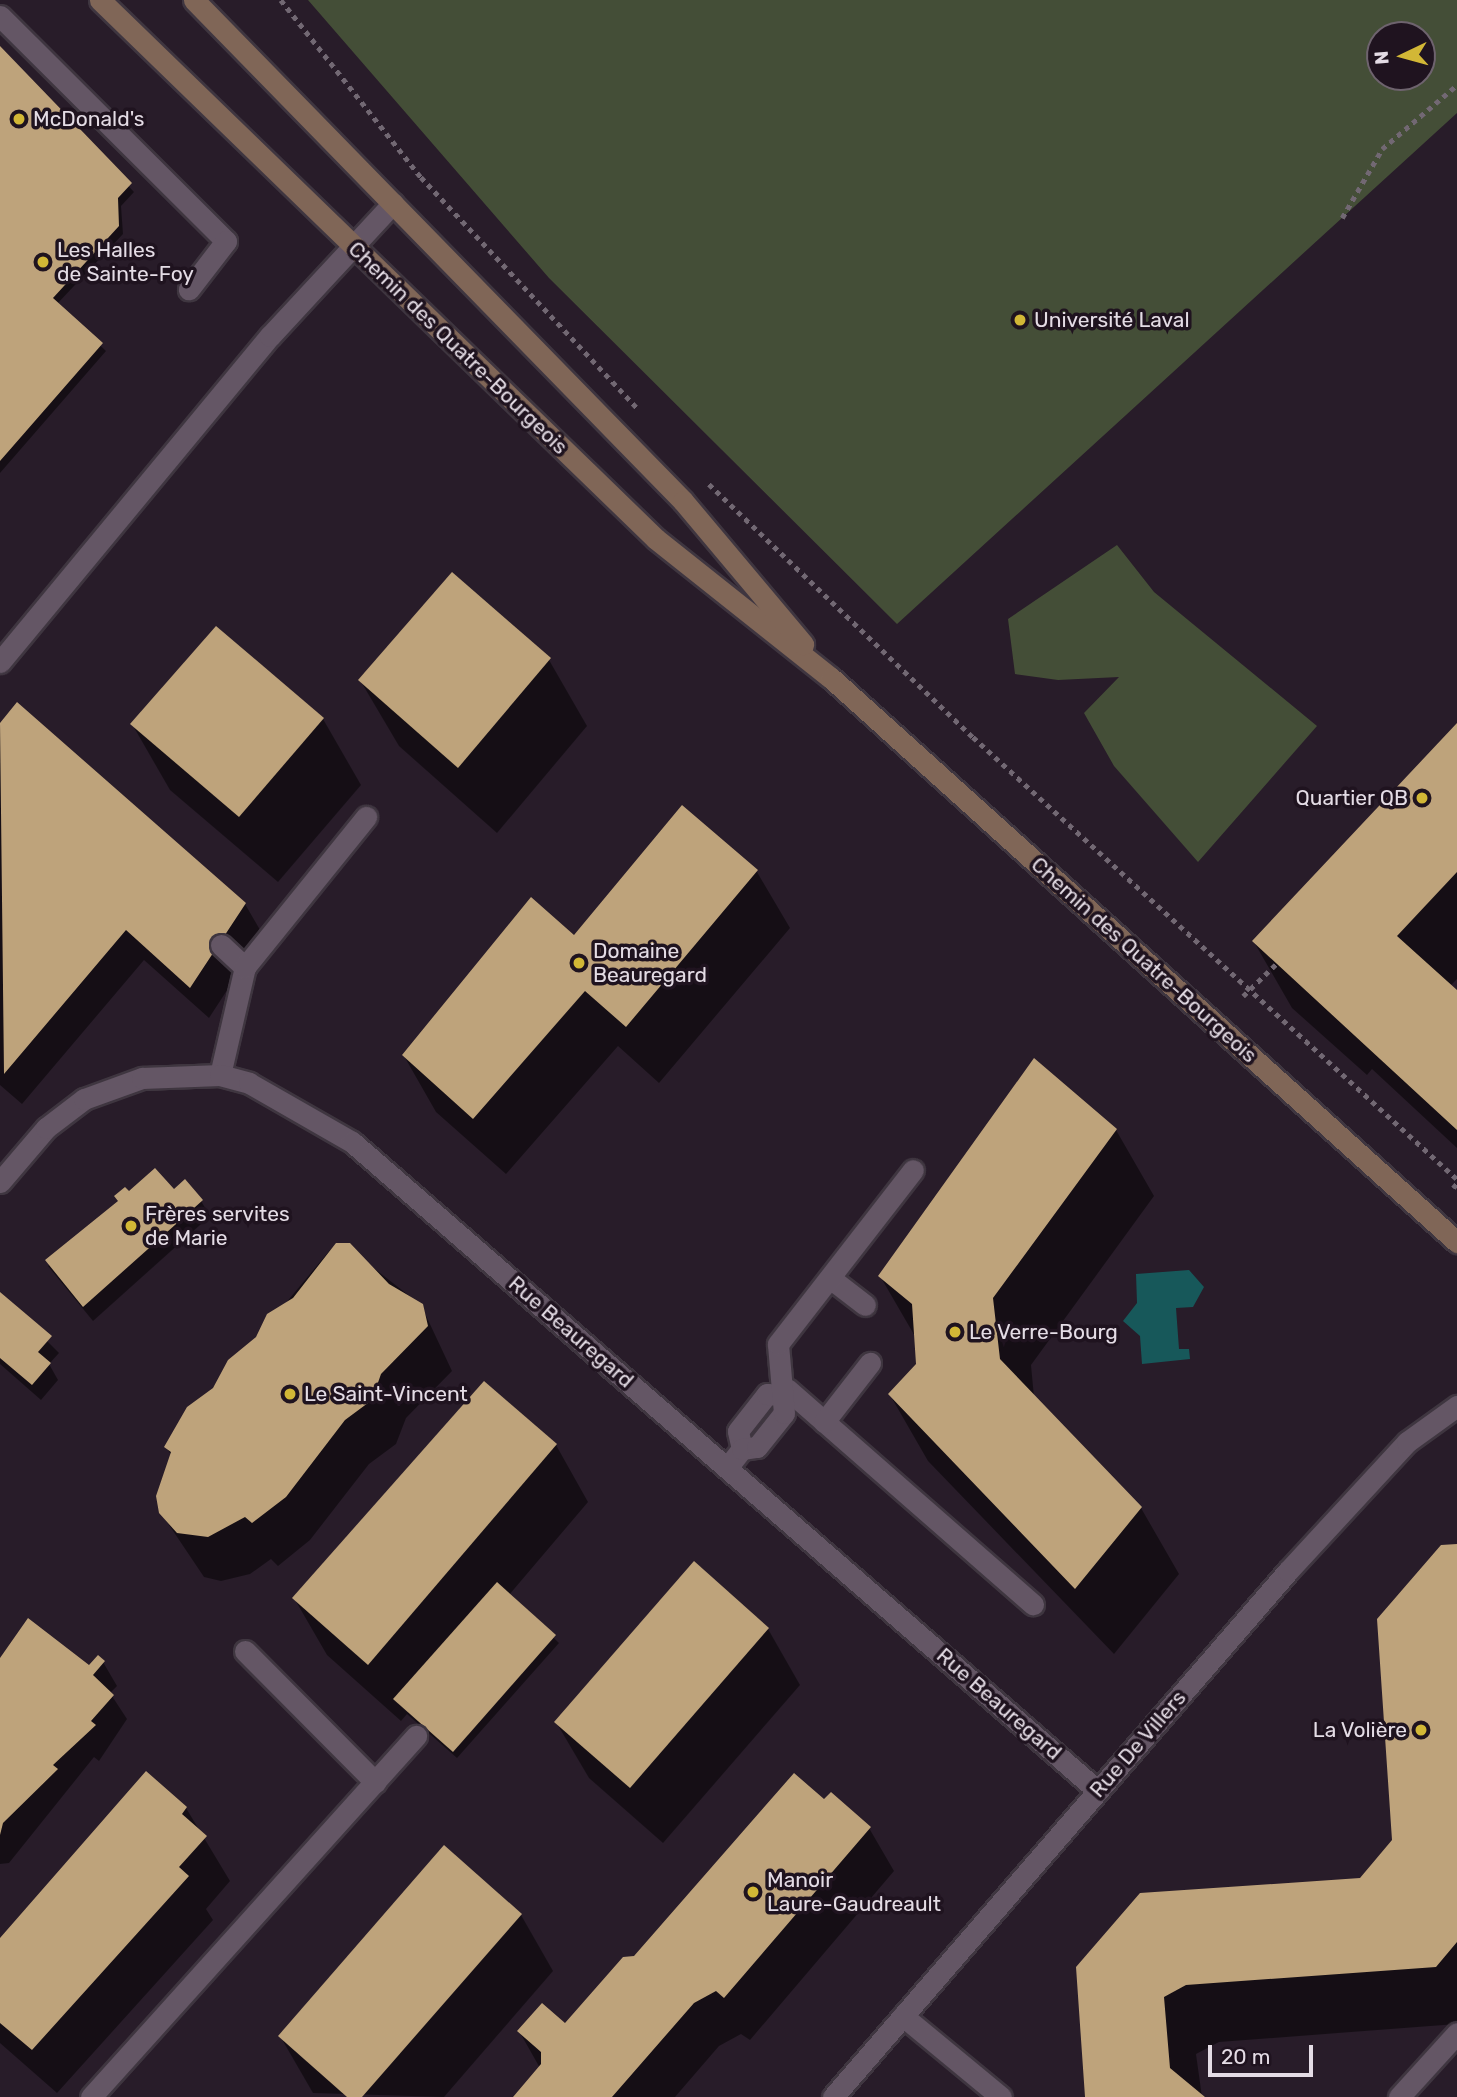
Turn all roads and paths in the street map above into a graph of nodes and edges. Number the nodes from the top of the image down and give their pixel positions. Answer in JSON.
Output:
{"nodes":[{"id":1,"x":100,"y":0,"type":"edge"},
{"id":2,"x":194,"y":0,"type":"edge"},
{"id":3,"x":281,"y":0,"type":"edge"},
{"id":4,"x":0,"y":16,"type":"edge"},
{"id":5,"x":1457,"y":85,"type":"edge"},
{"id":6,"x":393,"y":203,"type":"junction"},
{"id":7,"x":1342,"y":218,"type":"dead end"},
{"id":8,"x":352,"y":246,"type":"junction"},
{"id":9,"x":189,"y":289,"type":"dead end"},
{"id":10,"x":647,"y":419,"type":"dead end"},
{"id":11,"x":703,"y":478,"type":"dead end"},
{"id":12,"x":0,"y":662,"type":"edge"},
{"id":13,"x":831,"y":678,"type":"junction"},
{"id":14,"x":366,"y":817,"type":"dead end"},
{"id":15,"x":221,"y":945,"type":"dead end"},
{"id":16,"x":1277,"y":963,"type":"dead end"},
{"id":17,"x":245,"y":967,"type":"junction"},
{"id":18,"x":1250,"y":988,"type":"junction"},
{"id":19,"x":1243,"y":996,"type":"dead end"},
{"id":20,"x":220,"y":1075,"type":"junction"},
{"id":21,"x":913,"y":1170,"type":"dead end"},
{"id":22,"x":1457,"y":1181,"type":"edge"},
{"id":23,"x":0,"y":1182,"type":"edge"},
{"id":24,"x":1452,"y":1188,"type":"dead end"},
{"id":25,"x":1457,"y":1242,"type":"edge"},
{"id":26,"x":830,"y":1278,"type":"junction"},
{"id":27,"x":865,"y":1305,"type":"dead end"},
{"id":28,"x":870,"y":1363,"type":"dead end"},
{"id":29,"x":785,"y":1392,"type":"junction"},
{"id":30,"x":1457,"y":1406,"type":"edge"},
{"id":31,"x":824,"y":1422,"type":"junction"},
{"id":32,"x":727,"y":1468,"type":"junction"},
{"id":33,"x":1032,"y":1604,"type":"dead end"},
{"id":34,"x":245,"y":1651,"type":"dead end"},
{"id":35,"x":416,"y":1736,"type":"dead end"},
{"id":36,"x":374,"y":1782,"type":"junction"},
{"id":37,"x":1097,"y":1790,"type":"junction"},
{"id":38,"x":903,"y":2016,"type":"junction"},
{"id":39,"x":1457,"y":2033,"type":"edge"},
{"id":40,"x":91,"y":2097,"type":"edge"},
{"id":41,"x":833,"y":2097,"type":"edge"},
{"id":42,"x":1001,"y":2097,"type":"edge"},
{"id":43,"x":1399,"y":2097,"type":"edge"}],
"edges":[{"from":1,"to":8,"type":"main road","name":"Chemin des Quatre-Bourgeois"},
{"from":2,"to":6,"type":"main road","name":"Chemin des Quatre-Bourgeois"},
{"from":3,"to":10,"type":"path"},
{"from":4,"to":9,"type":"street"},
{"from":5,"to":7,"type":"path"},
{"from":6,"to":8,"type":"street"},
{"from":6,"to":13,"type":"main road","name":"Chemin des Quatre-Bourgeois"},
{"from":8,"to":12,"type":"street"},
{"from":8,"to":13,"type":"main road","name":"Chemin des Quatre-Bourgeois"},
{"from":11,"to":18,"type":"path"},
{"from":13,"to":25,"type":"main road","name":"Chemin des Quatre-Bourgeois"},
{"from":14,"to":17,"type":"street"},
{"from":15,"to":17,"type":"street"},
{"from":16,"to":18,"type":"path"},
{"from":17,"to":20,"type":"street"},
{"from":18,"to":19,"type":"path"},
{"from":18,"to":22,"type":"path"},
{"from":20,"to":23,"type":"street","name":"Rue Beauregard"},
{"from":20,"to":32,"type":"street","name":"Rue Beauregard"},
{"from":21,"to":26,"type":"street"},
{"from":22,"to":24,"type":"path"},
{"from":26,"to":27,"type":"street"},
{"from":26,"to":29,"type":"street"},
{"from":28,"to":31,"type":"street"},
{"from":29,"to":31,"type":"street"},
{"from":29,"to":32,"type":"street"},
{"from":30,"to":37,"type":"street","name":"Rue De Villers"},
{"from":31,"to":33,"type":"street"},
{"from":32,"to":37,"type":"street","name":"Rue Beauregard"},
{"from":34,"to":36,"type":"street"},
{"from":35,"to":36,"type":"street"},
{"from":36,"to":40,"type":"street"},
{"from":37,"to":38,"type":"street","name":"Rue De Villers"},
{"from":38,"to":41,"type":"street","name":"Rue De Villers"},
{"from":38,"to":42,"type":"street"},
{"from":39,"to":43,"type":"street"}]}
